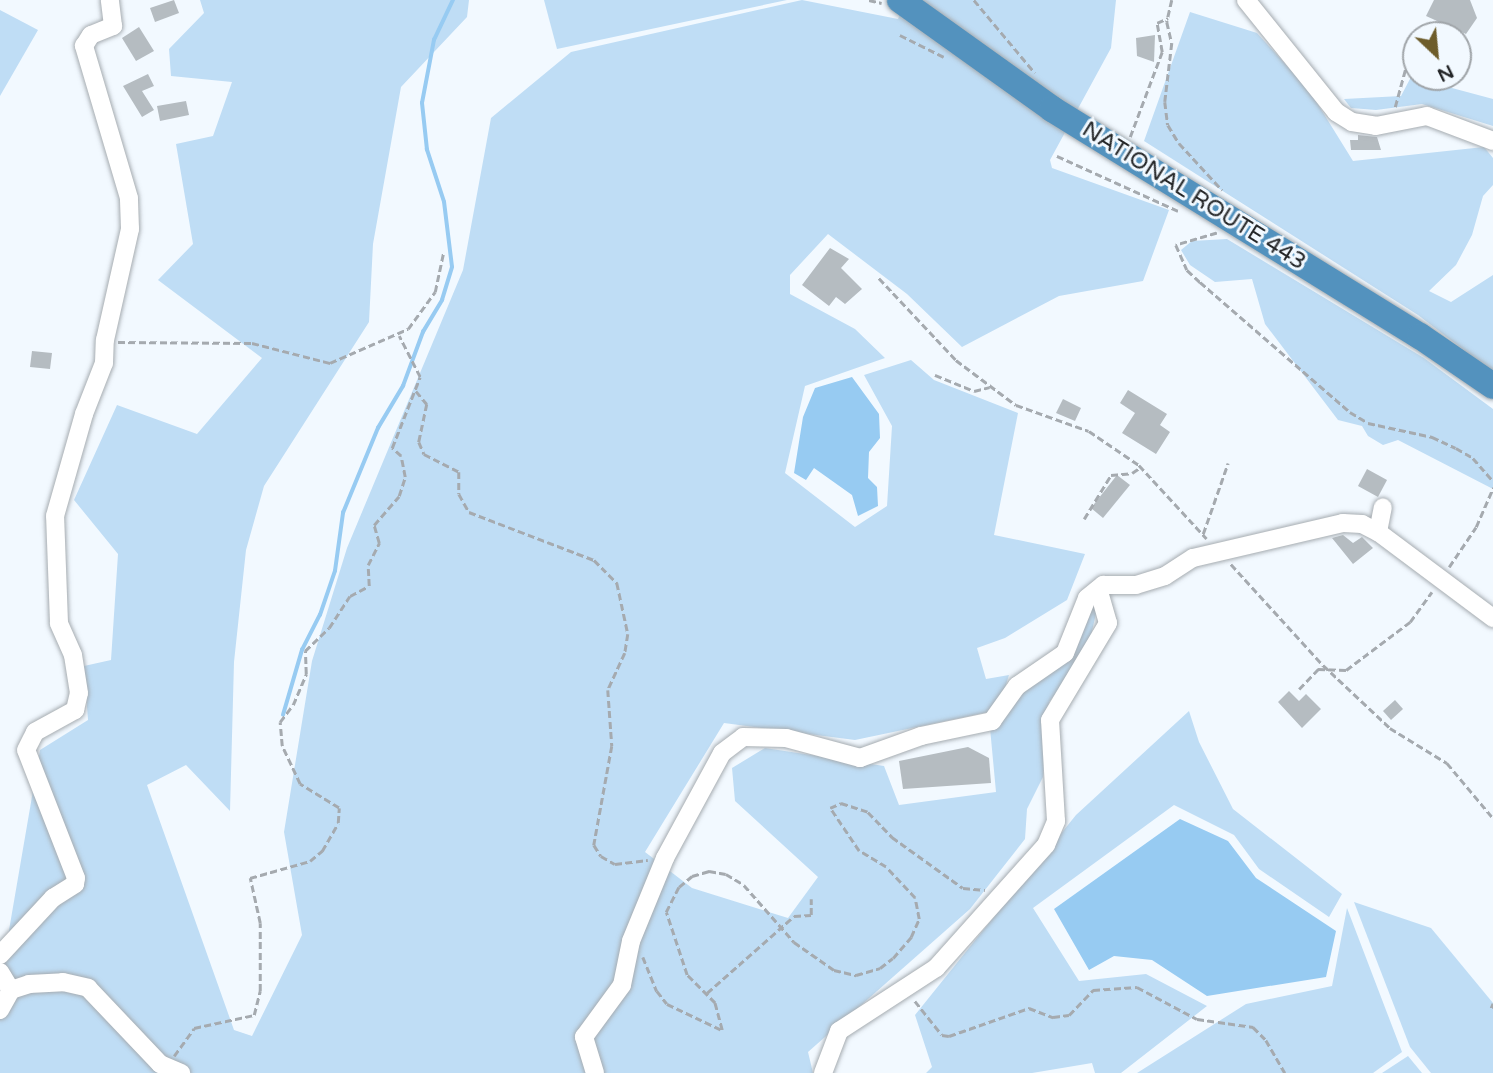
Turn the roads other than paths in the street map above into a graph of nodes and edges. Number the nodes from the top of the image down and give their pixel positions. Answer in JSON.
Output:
{"nodes":[{"id":1,"x":110,"y":0,"type":"edge"},
{"id":2,"x":900,"y":0,"type":"edge"},
{"id":3,"x":1245,"y":0,"type":"edge"},
{"id":4,"x":1493,"y":141,"type":"edge"},
{"id":5,"x":1493,"y":386,"type":"edge"},
{"id":6,"x":1383,"y":507,"type":"dead end"},
{"id":7,"x":1378,"y":532,"type":"junction"},
{"id":8,"x":1098,"y":589,"type":"junction"},
{"id":9,"x":1493,"y":618,"type":"edge"},
{"id":10,"x":0,"y":954,"type":"edge"},
{"id":11,"x":0,"y":972,"type":"edge"},
{"id":12,"x":11,"y":990,"type":"junction"},
{"id":13,"x":0,"y":1010,"type":"edge"},
{"id":14,"x":177,"y":1071,"type":"edge"},
{"id":15,"x":595,"y":1073,"type":"edge"},
{"id":16,"x":823,"y":1073,"type":"edge"}],
"edges":[{"from":1,"to":10,"type":"street"},
{"from":2,"to":5,"type":"highway","name":"NATIONAL ROUTE 443"},
{"from":3,"to":4,"type":"street"},
{"from":6,"to":7,"type":"street"},
{"from":7,"to":8,"type":"street"},
{"from":7,"to":9,"type":"street"},
{"from":8,"to":15,"type":"street"},
{"from":8,"to":16,"type":"street"},
{"from":11,"to":12,"type":"street"},
{"from":12,"to":13,"type":"street"},
{"from":12,"to":14,"type":"street"}]}
